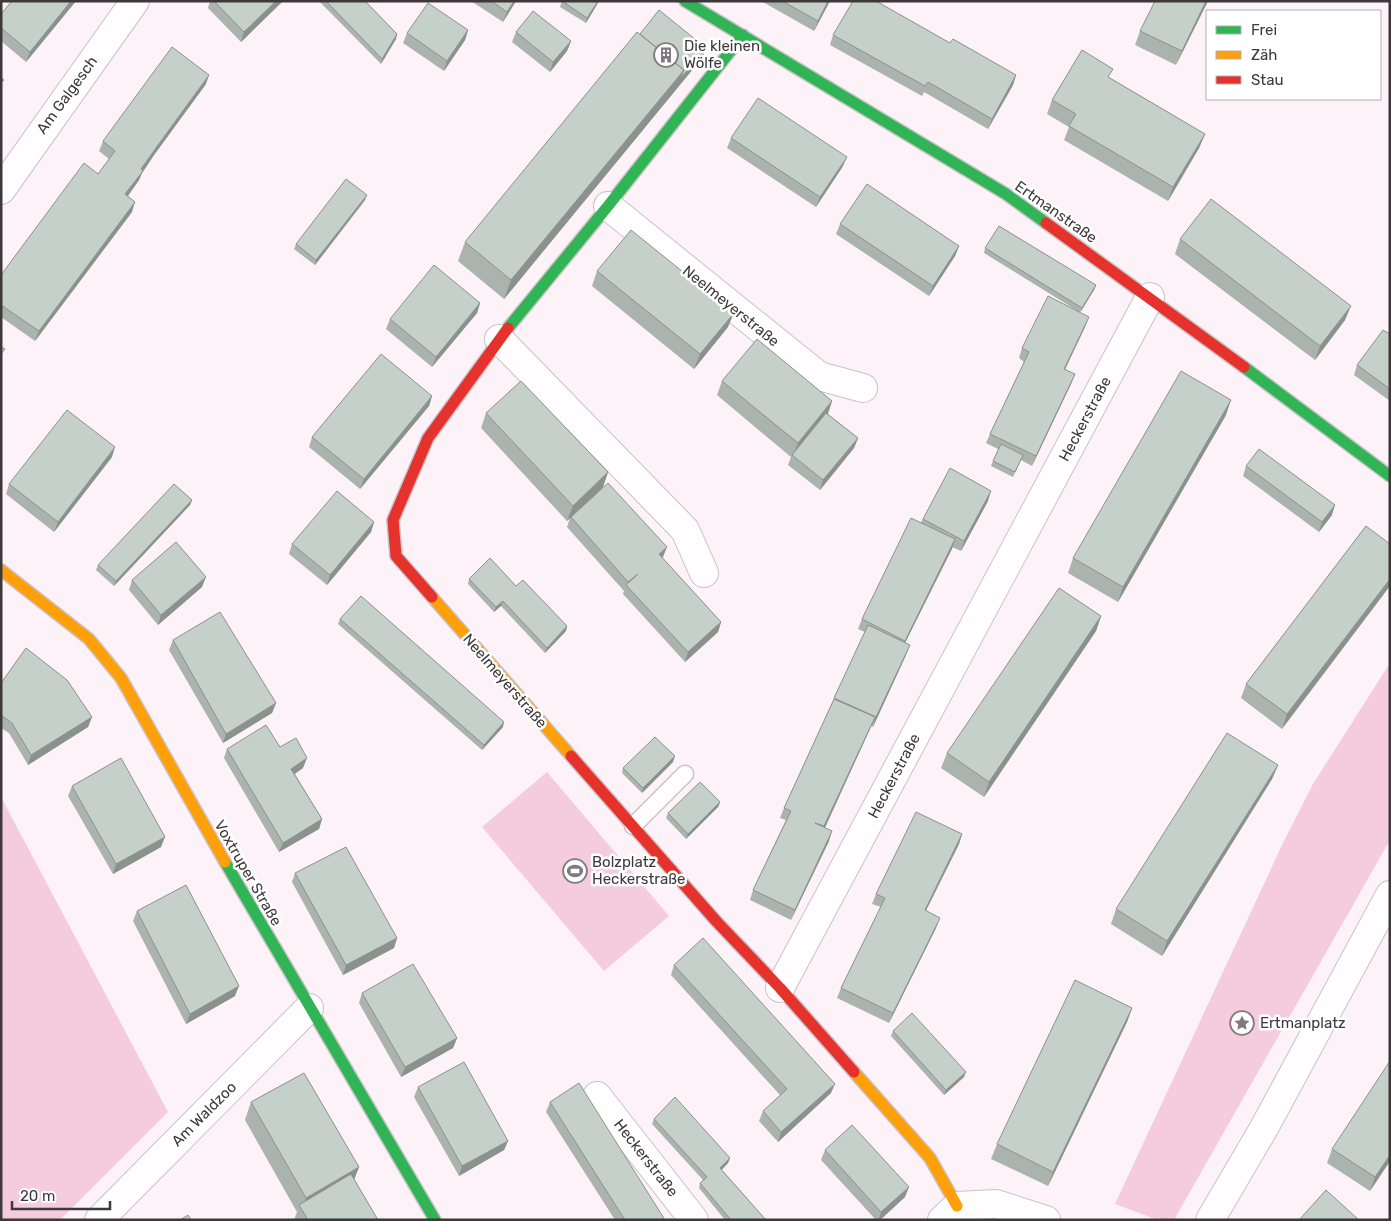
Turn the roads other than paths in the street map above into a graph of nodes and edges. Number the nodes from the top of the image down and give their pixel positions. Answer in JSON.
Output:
{"nodes":[{"id":1,"x":135,"y":1,"type":"edge"},
{"id":2,"x":685,"y":1,"type":"edge"},
{"id":3,"x":743,"y":35,"type":"junction"},
{"id":4,"x":1,"y":190,"type":"edge"},
{"id":5,"x":608,"y":206,"type":"junction"},
{"id":6,"x":1150,"y":297,"type":"junction"},
{"id":7,"x":499,"y":339,"type":"junction"},
{"id":8,"x":863,"y":388,"type":"dead end"},
{"id":9,"x":1390,"y":476,"type":"edge"},
{"id":10,"x":1,"y":570,"type":"edge"},
{"id":11,"x":704,"y":572,"type":"dead end"},
{"id":12,"x":685,"y":774,"type":"dead end"},
{"id":13,"x":633,"y":826,"type":"junction"},
{"id":14,"x":1390,"y":895,"type":"edge"},
{"id":15,"x":780,"y":988,"type":"junction"},
{"id":16,"x":309,"y":1008,"type":"junction"},
{"id":17,"x":597,"y":1096,"type":"dead end"},
{"id":18,"x":949,"y":1213,"type":"edge"},
{"id":19,"x":99,"y":1220,"type":"edge"},
{"id":20,"x":435,"y":1220,"type":"edge"},
{"id":21,"x":694,"y":1220,"type":"edge"},
{"id":22,"x":1046,"y":1220,"type":"edge"},
{"id":23,"x":1210,"y":1220,"type":"edge"}],
"edges":[{"from":1,"to":4,"type":"street","name":"Am Galgesch"},
{"from":2,"to":3,"type":"street","name":"Ertmanstraße"},
{"from":3,"to":5,"type":"street","name":"Neelmeyerstraße"},
{"from":3,"to":6,"type":"street","name":"Ertmanstraße"},
{"from":5,"to":7,"type":"street","name":"Neelmeyerstraße"},
{"from":5,"to":8,"type":"street","name":"Neelmeyerstraße"},
{"from":6,"to":9,"type":"street","name":"Ertmanstraße"},
{"from":6,"to":15,"type":"street","name":"Heckerstraße"},
{"from":7,"to":11,"type":"street"},
{"from":7,"to":13,"type":"street","name":"Neelmeyerstraße"},
{"from":10,"to":16,"type":"street","name":"Voxtruper Straße"},
{"from":12,"to":13,"type":"lane"},
{"from":13,"to":15,"type":"street","name":"Neelmeyerstraße"},
{"from":14,"to":23,"type":"street"},
{"from":15,"to":18,"type":"street"},
{"from":16,"to":19,"type":"street","name":"Am Waldzoo"},
{"from":16,"to":20,"type":"street","name":"Voxtruper Straße"},
{"from":17,"to":21,"type":"street","name":"Heckerstraße"},
{"from":18,"to":22,"type":"street"}]}
